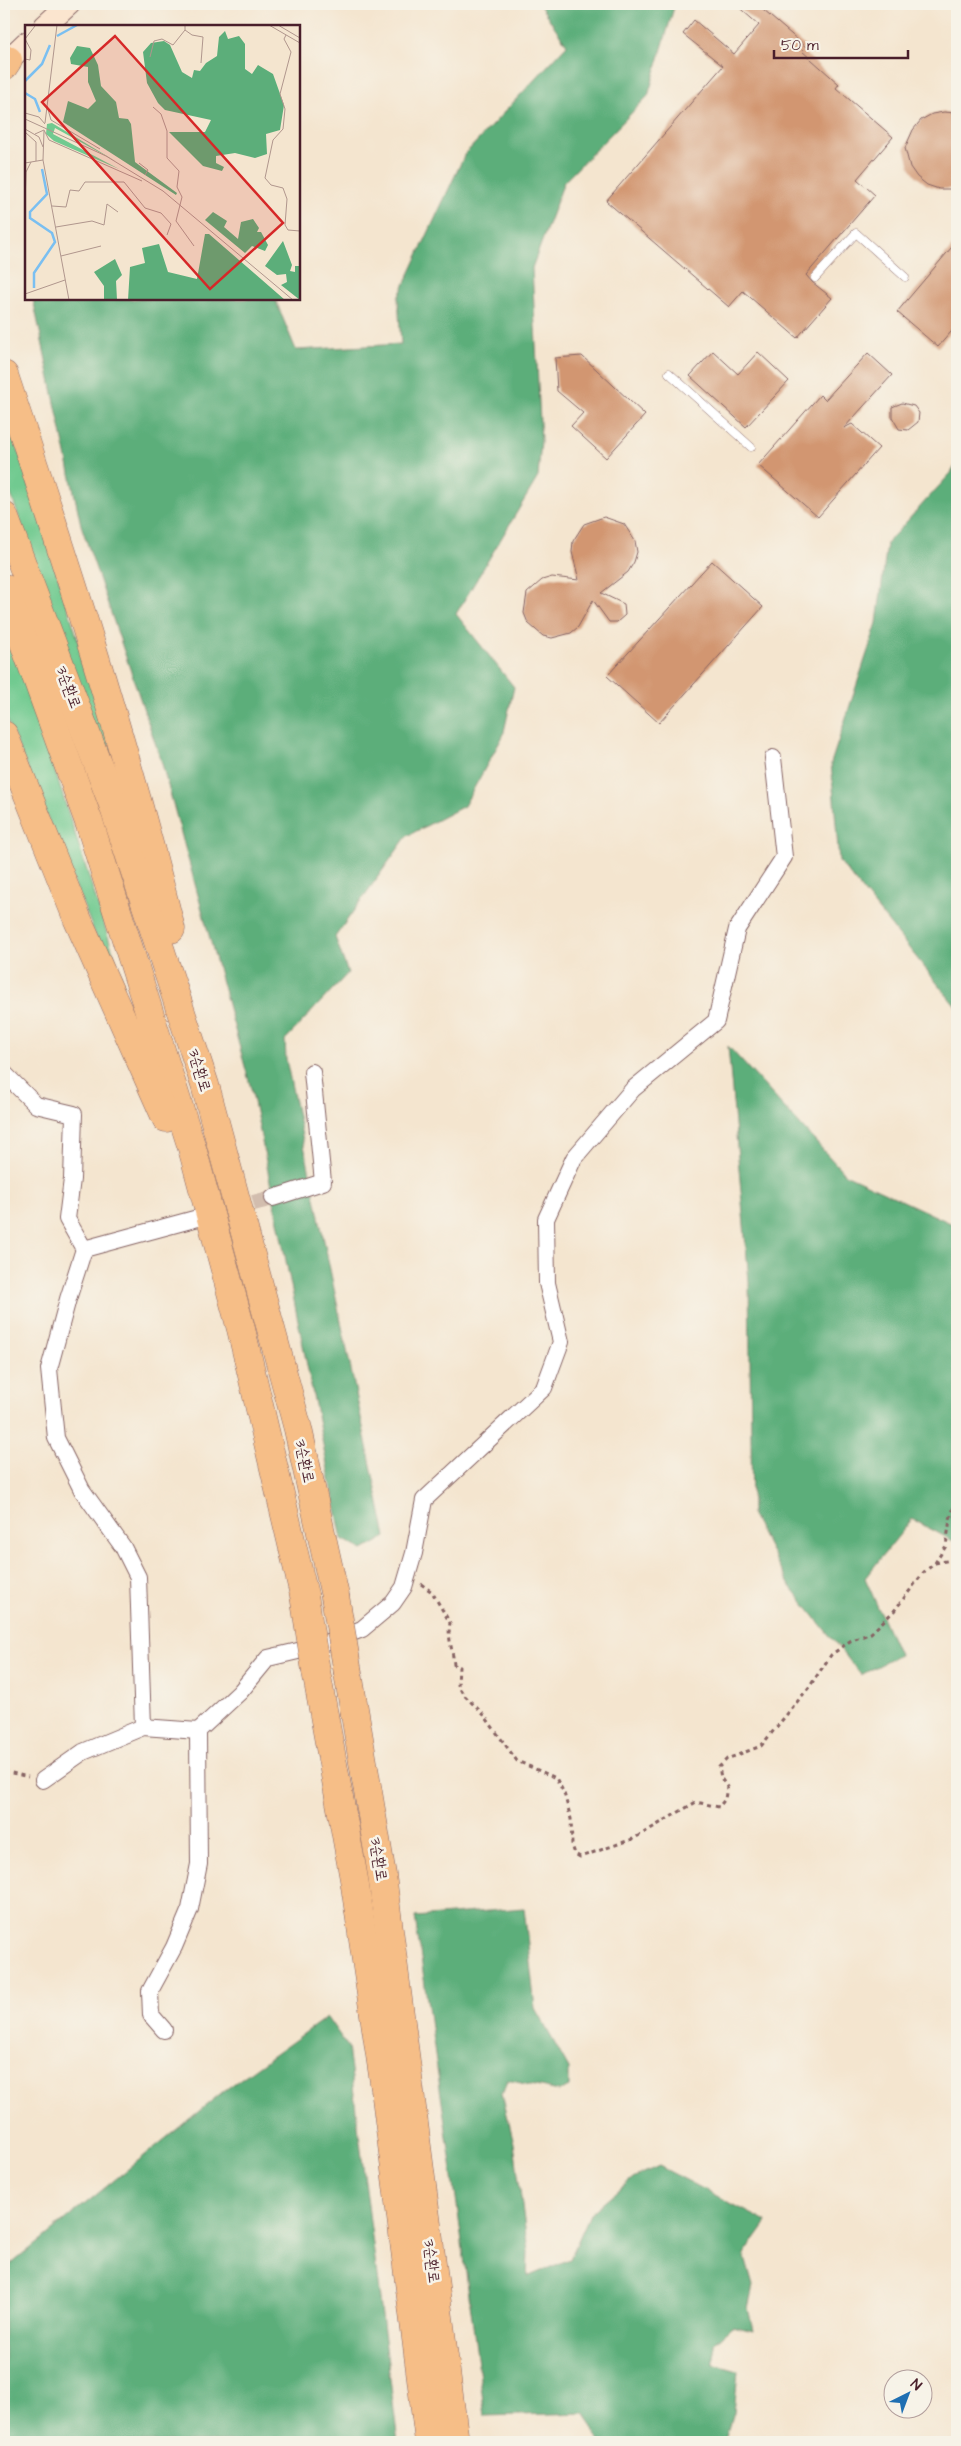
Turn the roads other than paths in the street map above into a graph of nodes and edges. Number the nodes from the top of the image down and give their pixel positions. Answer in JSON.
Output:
{"nodes":[{"id":1,"x":69,"y":4,"type":"edge"},
{"id":2,"x":46,"y":25,"type":"edge"},
{"id":3,"x":905,"y":277,"type":"dead end"},
{"id":4,"x":815,"y":278,"type":"dead end"},
{"id":5,"x":669,"y":373,"type":"dead end"},
{"id":6,"x":4,"y":375,"type":"edge"},
{"id":7,"x":751,"y":447,"type":"dead end"},
{"id":8,"x":4,"y":516,"type":"edge"},
{"id":9,"x":4,"y":588,"type":"edge"},
{"id":10,"x":4,"y":735,"type":"edge"},
{"id":11,"x":773,"y":758,"type":"dead end"},
{"id":12,"x":312,"y":1072,"type":"dead end"},
{"id":13,"x":4,"y":1073,"type":"edge"},
{"id":14,"x":273,"y":1198,"type":"tunnel mouth"},
{"id":15,"x":205,"y":1222,"type":"junction"},
{"id":16,"x":84,"y":1249,"type":"junction"},
{"id":17,"x":274,"y":1343,"type":"junction"},
{"id":18,"x":143,"y":1727,"type":"junction"},
{"id":19,"x":198,"y":1731,"type":"junction"},
{"id":20,"x":43,"y":1780,"type":"road end"},
{"id":21,"x":164,"y":2030,"type":"dead end"},
{"id":22,"x":429,"y":2442,"type":"edge"},
{"id":23,"x":455,"y":2442,"type":"edge"}],
"edges":[{"from":1,"to":2,"type":"street"},
{"from":3,"to":4,"type":"lane"},
{"from":5,"to":7,"type":"lane"},
{"from":6,"to":17,"type":"highway"},
{"from":8,"to":17,"type":"highway","name":"3순환로"},
{"from":9,"to":15,"type":"highway","name":"3순환로"},
{"from":10,"to":15,"type":"highway"},
{"from":11,"to":19,"type":"street"},
{"from":12,"to":14,"type":"street"},
{"from":13,"to":16,"type":"street"},
{"from":15,"to":16,"type":"street"},
{"from":15,"to":22,"type":"highway","name":"3순환로","bridge":true},
{"from":16,"to":18,"type":"street"},
{"from":17,"to":23,"type":"highway","name":"3순환로","bridge":true},
{"from":18,"to":19,"type":"street"},
{"from":18,"to":20,"type":"street"},
{"from":19,"to":21,"type":"street"}]}
